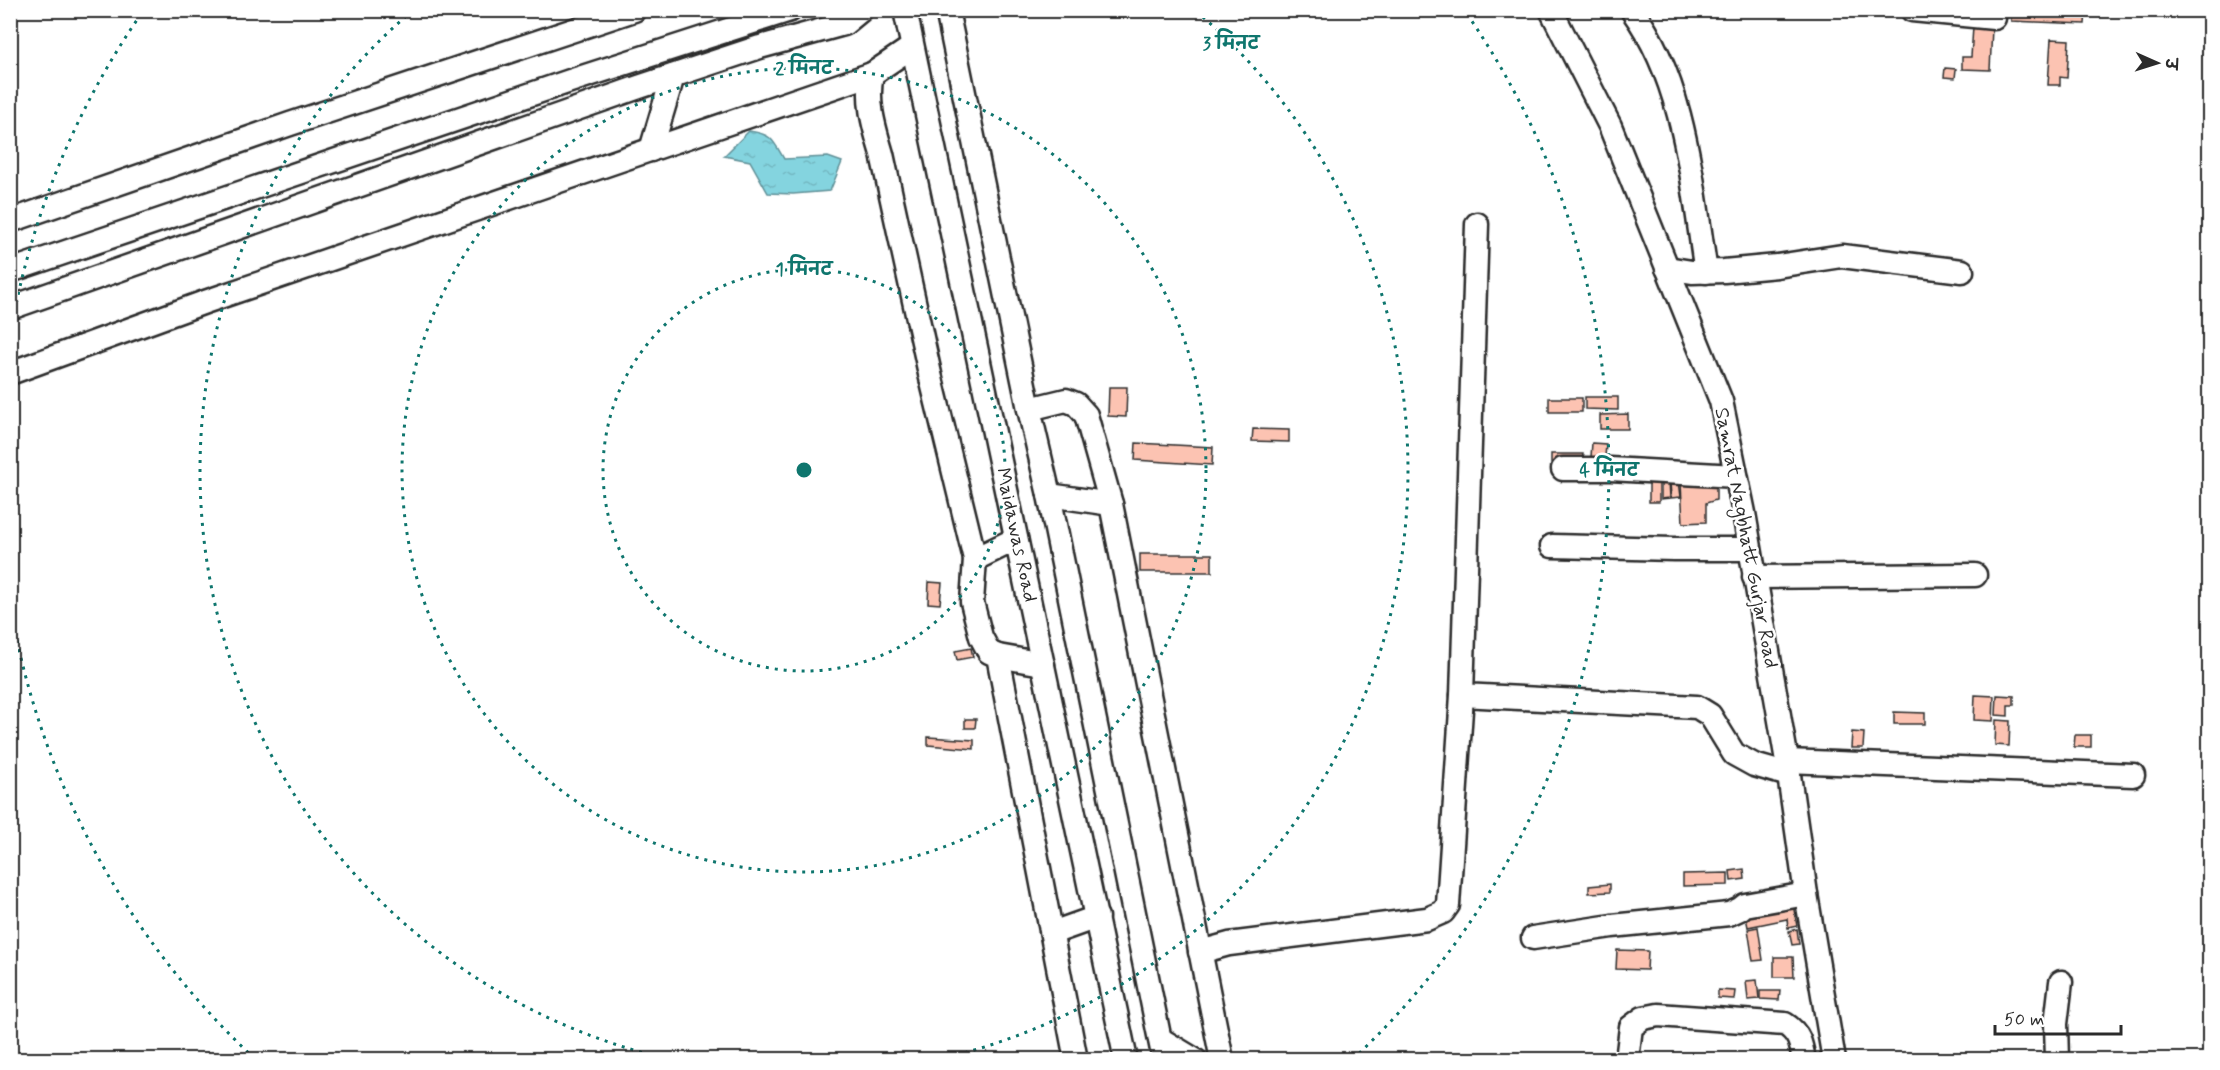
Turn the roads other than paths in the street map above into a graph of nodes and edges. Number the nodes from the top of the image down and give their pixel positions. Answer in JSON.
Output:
{"nodes":[{"id":1,"x":634,"y":10,"type":"edge"},
{"id":2,"x":790,"y":10,"type":"edge"},
{"id":3,"x":861,"y":10,"type":"edge"},
{"id":4,"x":905,"y":10,"type":"edge"},
{"id":5,"x":947,"y":10,"type":"edge"},
{"id":6,"x":1551,"y":10,"type":"edge"},
{"id":7,"x":1632,"y":10,"type":"edge"},
{"id":8,"x":1912,"y":10,"type":"edge"},
{"id":9,"x":1994,"y":18,"type":"dead end"},
{"id":10,"x":912,"y":47,"type":"junction"},
{"id":11,"x":872,"y":74,"type":"junction"},
{"id":12,"x":673,"y":76,"type":"junction"},
{"id":13,"x":651,"y":150,"type":"junction"},
{"id":14,"x":10,"y":221,"type":"edge"},
{"id":15,"x":1477,"y":225,"type":"dead end"},
{"id":16,"x":1667,"y":268,"type":"junction"},
{"id":17,"x":10,"y":271,"type":"edge"},
{"id":18,"x":1962,"y":271,"type":"dead end"},
{"id":19,"x":1706,"y":272,"type":"junction"},
{"id":20,"x":10,"y":308,"type":"edge"},
{"id":21,"x":10,"y":373,"type":"edge"},
{"id":22,"x":1029,"y":408,"type":"junction"},
{"id":23,"x":1563,"y":469,"type":"dead end"},
{"id":24,"x":1736,"y":476,"type":"junction"},
{"id":25,"x":1049,"y":495,"type":"junction"},
{"id":26,"x":1111,"y":504,"type":"junction"},
{"id":27,"x":1016,"y":539,"type":"junction"},
{"id":28,"x":1552,"y":546,"type":"dead end"},
{"id":29,"x":1749,"y":549,"type":"junction"},
{"id":30,"x":975,"y":559,"type":"junction"},
{"id":31,"x":1974,"y":575,"type":"dead end"},
{"id":32,"x":1755,"y":577,"type":"junction"},
{"id":33,"x":998,"y":656,"type":"junction"},
{"id":34,"x":1043,"y":664,"type":"junction"},
{"id":35,"x":1462,"y":695,"type":"junction"},
{"id":36,"x":1788,"y":768,"type":"junction"},
{"id":37,"x":2133,"y":775,"type":"dead end"},
{"id":38,"x":1806,"y":894,"type":"junction"},
{"id":39,"x":1097,"y":917,"type":"junction"},
{"id":40,"x":1052,"y":933,"type":"junction"},
{"id":41,"x":1533,"y":938,"type":"dead end"},
{"id":42,"x":1200,"y":952,"type":"junction"},
{"id":43,"x":2061,"y":982,"type":"dead end"},
{"id":44,"x":1162,"y":1049,"type":"edge"},
{"id":45,"x":1076,"y":1059,"type":"edge"},
{"id":46,"x":1126,"y":1059,"type":"edge"},
{"id":47,"x":1195,"y":1059,"type":"edge"},
{"id":48,"x":1222,"y":1059,"type":"edge"},
{"id":49,"x":1627,"y":1059,"type":"edge"},
{"id":50,"x":1804,"y":1059,"type":"edge"},
{"id":51,"x":1834,"y":1059,"type":"edge"},
{"id":52,"x":2057,"y":1059,"type":"edge"}],
"edges":[{"from":1,"to":14,"type":"street"},
{"from":2,"to":17,"type":"street"},
{"from":3,"to":12,"type":"street"},
{"from":4,"to":10,"type":"street","name":"Maidawas Road"},
{"from":5,"to":22,"type":"street","name":"Maidawas Road"},
{"from":6,"to":16,"type":"street","name":"Samrat Nagbhatt Gurjar Road"},
{"from":7,"to":19,"type":"street"},
{"from":8,"to":9,"type":"street"},
{"from":10,"to":11,"type":"street"},
{"from":10,"to":27,"type":"street","name":"Maidawas Road"},
{"from":11,"to":13,"type":"street"},
{"from":11,"to":30,"type":"street"},
{"from":12,"to":13,"type":"street"},
{"from":12,"to":20,"type":"street"},
{"from":13,"to":21,"type":"street"},
{"from":15,"to":35,"type":"street"},
{"from":16,"to":19,"type":"street"},
{"from":16,"to":24,"type":"street","name":"Samrat Nagbhatt Gurjar Road"},
{"from":18,"to":19,"type":"street"},
{"from":22,"to":25,"type":"street","name":"Maidawas Road"},
{"from":22,"to":26,"type":"street"},
{"from":23,"to":24,"type":"street"},
{"from":24,"to":29,"type":"street","name":"Samrat Nagbhatt Gurjar Road"},
{"from":25,"to":26,"type":"street"},
{"from":25,"to":44,"type":"street","name":"Maidawas Road"},
{"from":26,"to":42,"type":"street"},
{"from":27,"to":30,"type":"street"},
{"from":27,"to":34,"type":"street","name":"Maidawas Road"},
{"from":28,"to":29,"type":"street"},
{"from":29,"to":32,"type":"street","name":"Samrat Nagbhatt Gurjar Road"},
{"from":30,"to":33,"type":"street"},
{"from":31,"to":32,"type":"street"},
{"from":32,"to":36,"type":"street","name":"Samrat Nagbhatt Gurjar Road"},
{"from":33,"to":34,"type":"street"},
{"from":33,"to":40,"type":"street"},
{"from":34,"to":39,"type":"street","name":"Maidawas Road"},
{"from":35,"to":36,"type":"street"},
{"from":35,"to":42,"type":"street"},
{"from":36,"to":37,"type":"street"},
{"from":36,"to":38,"type":"street","name":"Samrat Nagbhatt Gurjar Road"},
{"from":38,"to":41,"type":"street"},
{"from":38,"to":51,"type":"street","name":"Samrat Nagbhatt Gurjar Road"},
{"from":39,"to":40,"type":"street"},
{"from":39,"to":46,"type":"street","name":"Maidawas Road"},
{"from":40,"to":45,"type":"street"},
{"from":42,"to":48,"type":"street"},
{"from":43,"to":52,"type":"street"},
{"from":44,"to":47,"type":"street"},
{"from":49,"to":50,"type":"street"}]}
